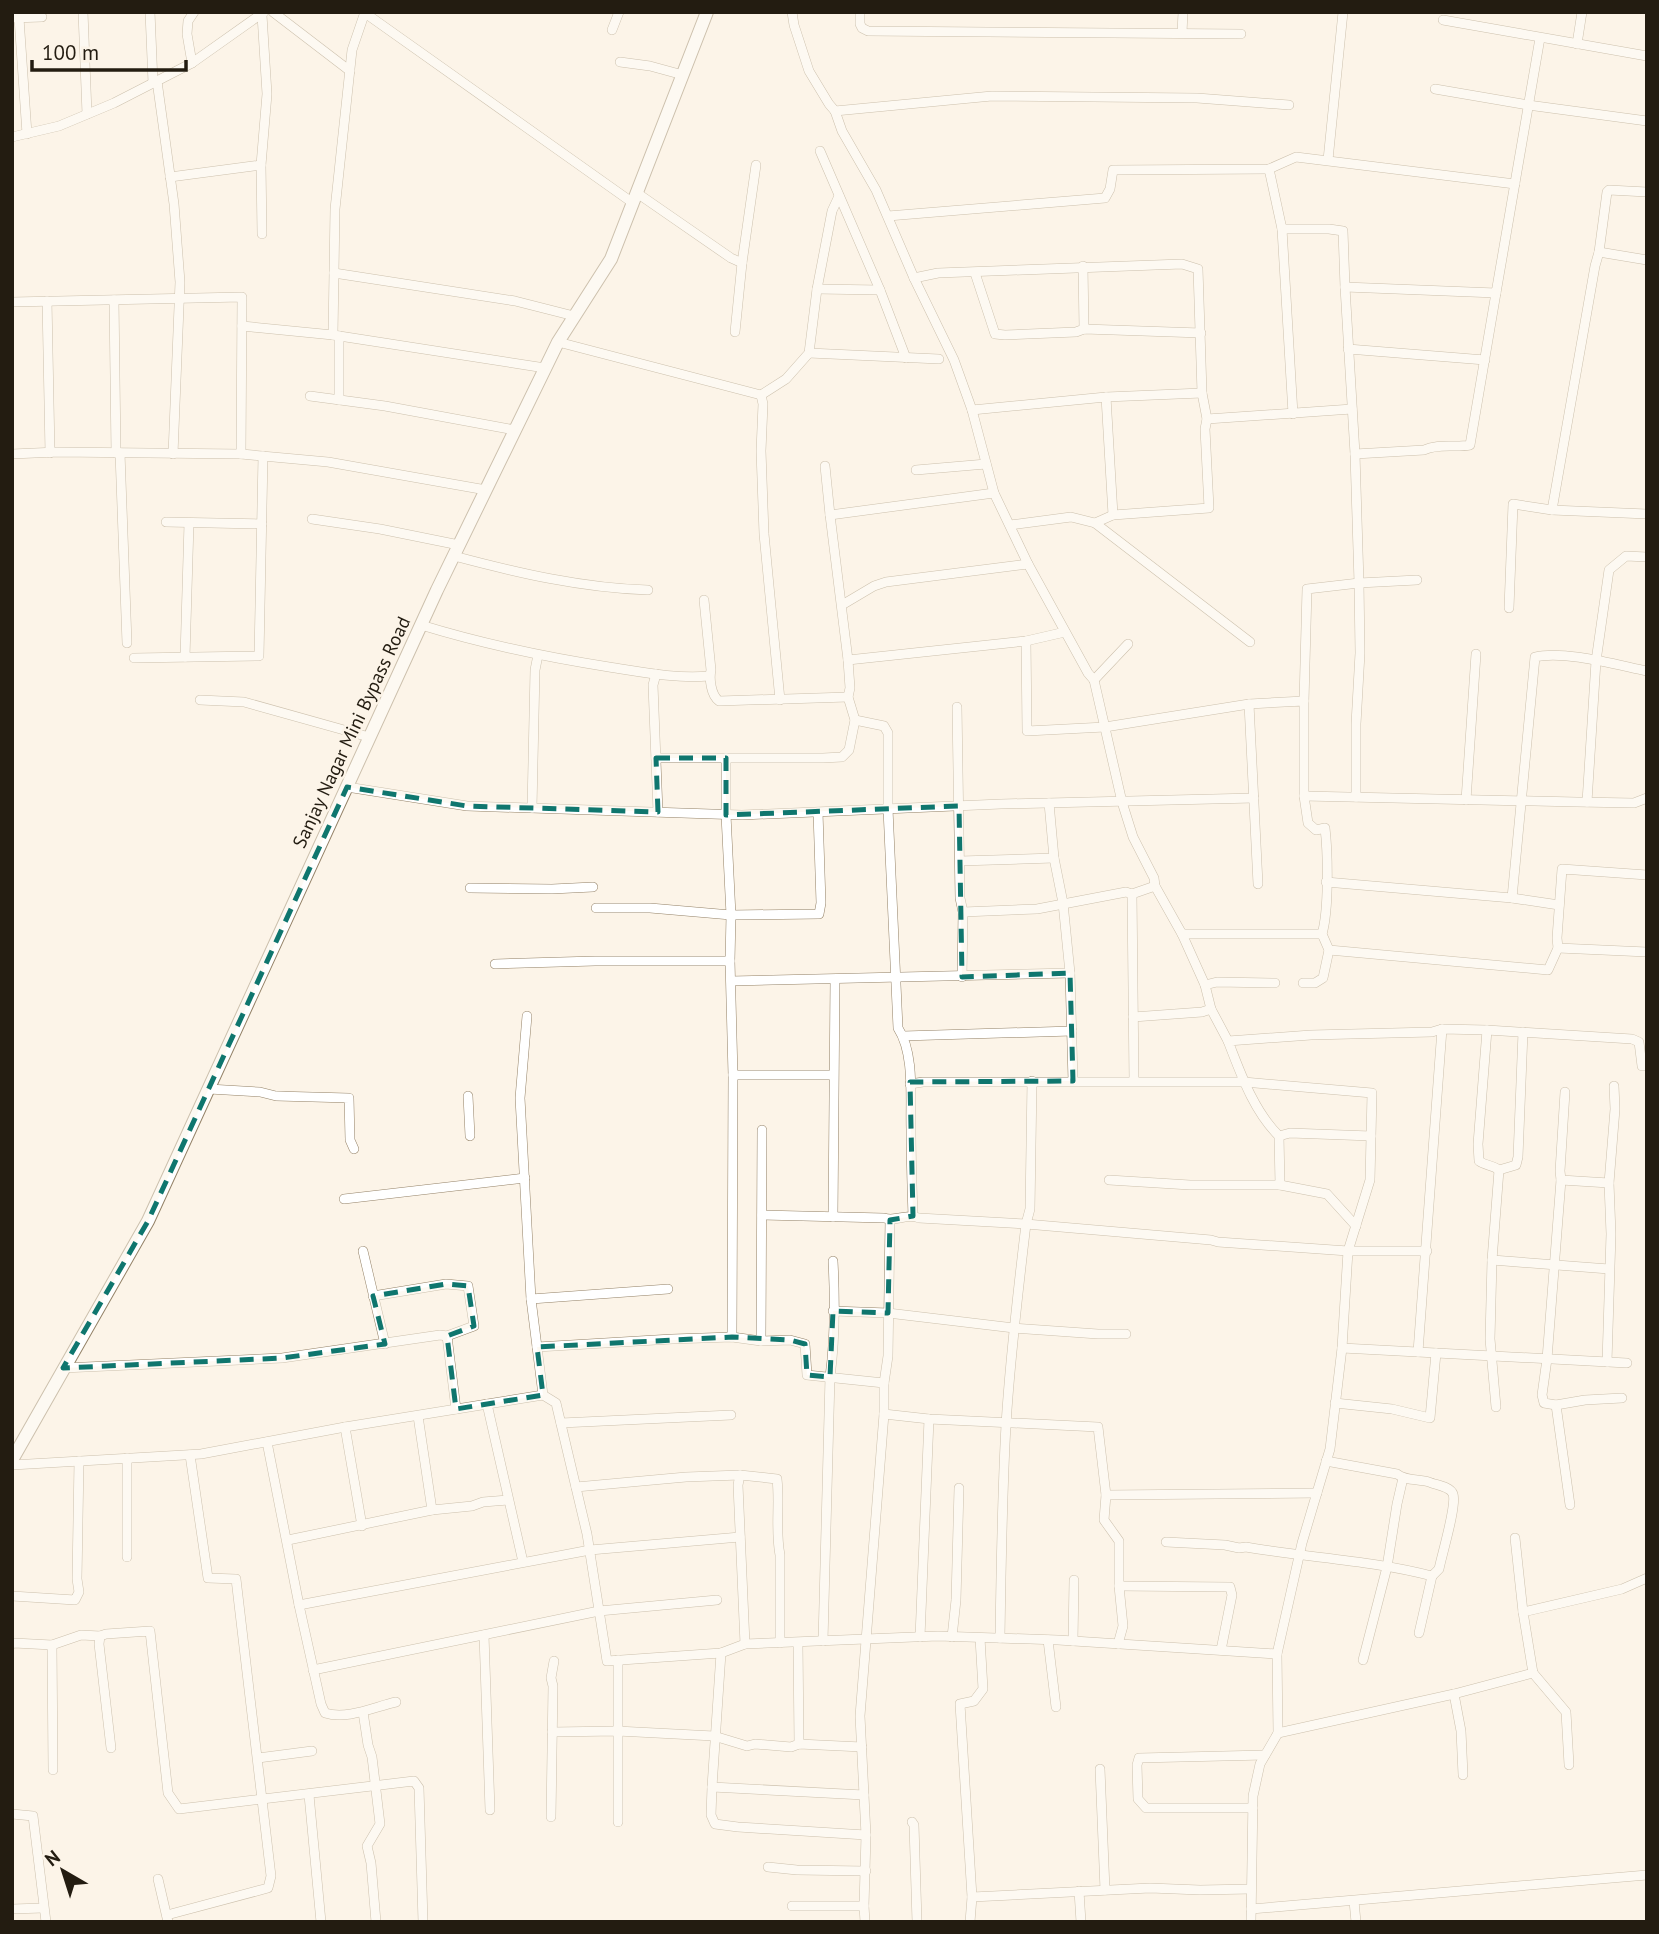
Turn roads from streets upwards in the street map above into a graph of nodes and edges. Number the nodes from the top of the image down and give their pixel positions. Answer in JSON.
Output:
{"nodes":[{"id":1,"x":83,"y":12,"type":"edge"},
{"id":2,"x":150,"y":12,"type":"edge"},
{"id":3,"x":194,"y":12,"type":"edge"},
{"id":4,"x":272,"y":12,"type":"edge"},
{"id":5,"x":619,"y":12,"type":"edge"},
{"id":6,"x":707,"y":12,"type":"edge"},
{"id":7,"x":792,"y":12,"type":"edge"},
{"id":8,"x":860,"y":12,"type":"edge"},
{"id":9,"x":1183,"y":12,"type":"edge"},
{"id":10,"x":1343,"y":12,"type":"edge"},
{"id":11,"x":1582,"y":12,"type":"edge"},
{"id":12,"x":262,"y":13,"type":"edge"},
{"id":13,"x":365,"y":13,"type":"edge"},
{"id":14,"x":42,"y":17,"type":"dead end"},
{"id":15,"x":16,"y":18,"type":"edge"},
{"id":16,"x":1443,"y":20,"type":"dead end"},
{"id":17,"x":612,"y":30,"type":"dead end"},
{"id":18,"x":1182,"y":33,"type":"junction"},
{"id":19,"x":1241,"y":33,"type":"dead end"},
{"id":20,"x":1540,"y":38,"type":"junction"},
{"id":21,"x":1577,"y":44,"type":"junction"},
{"id":22,"x":1647,"y":56,"type":"edge"},
{"id":23,"x":620,"y":62,"type":"dead end"},
{"id":24,"x":192,"y":63,"type":"junction"},
{"id":25,"x":350,"y":71,"type":"junction"},
{"id":26,"x":683,"y":75,"type":"junction"},
{"id":27,"x":155,"y":82,"type":"junction"},
{"id":28,"x":1435,"y":89,"type":"dead end"},
{"id":29,"x":1289,"y":105,"type":"dead end"},
{"id":30,"x":1528,"y":105,"type":"junction"},
{"id":31,"x":835,"y":111,"type":"junction"},
{"id":32,"x":87,"y":114,"type":"junction"},
{"id":33,"x":1647,"y":121,"type":"edge"},
{"id":34,"x":27,"y":134,"type":"junction"},
{"id":35,"x":12,"y":137,"type":"edge"},
{"id":36,"x":820,"y":151,"type":"dead end"},
{"id":37,"x":1328,"y":160,"type":"junction"},
{"id":38,"x":261,"y":165,"type":"junction"},
{"id":39,"x":756,"y":165,"type":"dead end"},
{"id":40,"x":1269,"y":169,"type":"junction"},
{"id":41,"x":170,"y":177,"type":"junction"},
{"id":42,"x":1515,"y":184,"type":"junction"},
{"id":43,"x":1647,"y":192,"type":"edge"},
{"id":44,"x":839,"y":196,"type":"junction"},
{"id":45,"x":635,"y":198,"type":"junction"},
{"id":46,"x":888,"y":216,"type":"junction"},
{"id":47,"x":1282,"y":229,"type":"junction"},
{"id":48,"x":262,"y":234,"type":"dead end"},
{"id":49,"x":1599,"y":252,"type":"junction"},
{"id":50,"x":1647,"y":260,"type":"edge"},
{"id":51,"x":742,"y":263,"type":"junction"},
{"id":52,"x":1083,"y":266,"type":"junction"},
{"id":53,"x":975,"y":272,"type":"junction"},
{"id":54,"x":334,"y":273,"type":"junction"},
{"id":55,"x":914,"y":278,"type":"junction"},
{"id":56,"x":1345,"y":287,"type":"junction"},
{"id":57,"x":817,"y":289,"type":"junction"},
{"id":58,"x":880,"y":290,"type":"junction"},
{"id":59,"x":1496,"y":293,"type":"junction"},
{"id":60,"x":180,"y":298,"type":"junction"},
{"id":61,"x":114,"y":300,"type":"junction"},
{"id":62,"x":47,"y":301,"type":"junction"},
{"id":63,"x":12,"y":302,"type":"edge"},
{"id":64,"x":574,"y":316,"type":"junction"},
{"id":65,"x":242,"y":326,"type":"junction"},
{"id":66,"x":1084,"y":330,"type":"junction"},
{"id":67,"x":735,"y":332,"type":"dead end"},
{"id":68,"x":1200,"y":333,"type":"junction"},
{"id":69,"x":336,"y":335,"type":"junction"},
{"id":70,"x":558,"y":342,"type":"junction"},
{"id":71,"x":1348,"y":349,"type":"junction"},
{"id":72,"x":809,"y":354,"type":"junction"},
{"id":73,"x":906,"y":358,"type":"junction"},
{"id":74,"x":939,"y":359,"type":"dead end"},
{"id":75,"x":1485,"y":360,"type":"junction"},
{"id":76,"x":545,"y":368,"type":"junction"},
{"id":77,"x":1202,"y":393,"type":"junction"},
{"id":78,"x":310,"y":396,"type":"dead end"},
{"id":79,"x":761,"y":396,"type":"junction"},
{"id":80,"x":1106,"y":397,"type":"junction"},
{"id":81,"x":339,"y":400,"type":"junction"},
{"id":82,"x":1352,"y":409,"type":"junction"},
{"id":83,"x":972,"y":410,"type":"junction"},
{"id":84,"x":1293,"y":414,"type":"junction"},
{"id":85,"x":1207,"y":419,"type":"junction"},
{"id":86,"x":515,"y":430,"type":"junction"},
{"id":87,"x":50,"y":453,"type":"junction"},
{"id":88,"x":118,"y":453,"type":"junction"},
{"id":89,"x":12,"y":454,"type":"edge"},
{"id":90,"x":173,"y":454,"type":"junction"},
{"id":91,"x":241,"y":454,"type":"junction"},
{"id":92,"x":1356,"y":454,"type":"junction"},
{"id":93,"x":263,"y":456,"type":"junction"},
{"id":94,"x":986,"y":464,"type":"junction"},
{"id":95,"x":825,"y":466,"type":"dead end"},
{"id":96,"x":916,"y":470,"type":"dead end"},
{"id":97,"x":486,"y":490,"type":"junction"},
{"id":98,"x":994,"y":493,"type":"junction"},
{"id":99,"x":1552,"y":510,"type":"junction"},
{"id":100,"x":1647,"y":514,"type":"edge"},
{"id":101,"x":830,"y":515,"type":"junction"},
{"id":102,"x":1113,"y":515,"type":"junction"},
{"id":103,"x":313,"y":519,"type":"dead end"},
{"id":104,"x":166,"y":522,"type":"dead end"},
{"id":105,"x":189,"y":523,"type":"junction"},
{"id":106,"x":1095,"y":523,"type":"junction"},
{"id":107,"x":262,"y":524,"type":"junction"},
{"id":108,"x":1010,"y":525,"type":"junction"},
{"id":109,"x":456,"y":551,"type":"junction"},
{"id":110,"x":1647,"y":557,"type":"edge"},
{"id":111,"x":1028,"y":564,"type":"junction"},
{"id":112,"x":1418,"y":580,"type":"dead end"},
{"id":113,"x":1359,"y":583,"type":"junction"},
{"id":114,"x":648,"y":590,"type":"dead end"},
{"id":115,"x":704,"y":600,"type":"dead end"},
{"id":116,"x":842,"y":605,"type":"junction"},
{"id":117,"x":1508,"y":608,"type":"dead end"},
{"id":118,"x":421,"y":625,"type":"junction"},
{"id":119,"x":1065,"y":632,"type":"junction"},
{"id":120,"x":1026,"y":641,"type":"junction"},
{"id":121,"x":1250,"y":642,"type":"dead end"},
{"id":122,"x":127,"y":643,"type":"dead end"},
{"id":123,"x":1128,"y":644,"type":"dead end"},
{"id":124,"x":1476,"y":654,"type":"dead end"},
{"id":125,"x":538,"y":655,"type":"junction"},
{"id":126,"x":186,"y":657,"type":"junction"},
{"id":127,"x":134,"y":658,"type":"dead end"},
{"id":128,"x":848,"y":660,"type":"junction"},
{"id":129,"x":1596,"y":661,"type":"junction"},
{"id":130,"x":1647,"y":671,"type":"edge"},
{"id":131,"x":656,"y":674,"type":"junction"},
{"id":132,"x":709,"y":676,"type":"junction"},
{"id":133,"x":1094,"y":680,"type":"junction"},
{"id":134,"x":848,"y":697,"type":"junction"},
{"id":135,"x":200,"y":699,"type":"dead end"},
{"id":136,"x":780,"y":700,"type":"junction"},
{"id":137,"x":1304,"y":701,"type":"junction"},
{"id":138,"x":1249,"y":704,"type":"junction"},
{"id":139,"x":957,"y":707,"type":"dead end"},
{"id":140,"x":855,"y":720,"type":"junction"},
{"id":141,"x":1105,"y":727,"type":"junction"},
{"id":142,"x":369,"y":737,"type":"junction"},
{"id":143,"x":656,"y":758,"type":"junction"},
{"id":144,"x":726,"y":758,"type":"junction"},
{"id":145,"x":347,"y":787,"type":"junction"},
{"id":146,"x":1304,"y":796,"type":"junction"},
{"id":147,"x":1356,"y":797,"type":"junction"},
{"id":148,"x":1254,"y":798,"type":"junction"},
{"id":149,"x":1647,"y":798,"type":"edge"},
{"id":150,"x":1466,"y":800,"type":"junction"},
{"id":151,"x":1522,"y":801,"type":"junction"},
{"id":152,"x":1122,"y":802,"type":"junction"},
{"id":153,"x":1587,"y":802,"type":"junction"},
{"id":154,"x":1049,"y":803,"type":"junction"},
{"id":155,"x":958,"y":806,"type":"junction"},
{"id":156,"x":532,"y":808,"type":"junction"},
{"id":157,"x":888,"y":809,"type":"junction"},
{"id":158,"x":658,"y":812,"type":"junction"},
{"id":159,"x":818,"y":812,"type":"junction"},
{"id":160,"x":726,"y":815,"type":"junction"},
{"id":161,"x":1054,"y":858,"type":"junction"},
{"id":162,"x":960,"y":861,"type":"junction"},
{"id":163,"x":1647,"y":875,"type":"edge"},
{"id":164,"x":1326,"y":882,"type":"junction"},
{"id":165,"x":1258,"y":884,"type":"dead end"},
{"id":166,"x":1155,"y":886,"type":"junction"},
{"id":167,"x":593,"y":887,"type":"dead end"},
{"id":168,"x":470,"y":888,"type":"dead end"},
{"id":169,"x":1132,"y":894,"type":"junction"},
{"id":170,"x":1512,"y":898,"type":"junction"},
{"id":171,"x":1063,"y":903,"type":"junction"},
{"id":172,"x":1559,"y":905,"type":"junction"},
{"id":173,"x":596,"y":908,"type":"dead end"},
{"id":174,"x":963,"y":912,"type":"junction"},
{"id":175,"x":731,"y":915,"type":"junction"},
{"id":176,"x":1182,"y":934,"type":"junction"},
{"id":177,"x":1321,"y":934,"type":"junction"},
{"id":178,"x":1558,"y":948,"type":"junction"},
{"id":179,"x":1329,"y":950,"type":"junction"},
{"id":180,"x":1647,"y":952,"type":"edge"},
{"id":181,"x":730,"y":961,"type":"junction"},
{"id":182,"x":495,"y":964,"type":"dead end"},
{"id":183,"x":1070,"y":973,"type":"junction"},
{"id":184,"x":962,"y":977,"type":"junction"},
{"id":185,"x":897,"y":978,"type":"junction"},
{"id":186,"x":835,"y":980,"type":"junction"},
{"id":187,"x":731,"y":981,"type":"junction"},
{"id":188,"x":1275,"y":983,"type":"dead end"},
{"id":189,"x":1303,"y":983,"type":"dead end"},
{"id":190,"x":1205,"y":985,"type":"junction"},
{"id":191,"x":1212,"y":1009,"type":"junction"},
{"id":192,"x":527,"y":1016,"type":"dead end"},
{"id":193,"x":1133,"y":1017,"type":"junction"},
{"id":194,"x":1442,"y":1029,"type":"junction"},
{"id":195,"x":1487,"y":1030,"type":"junction"},
{"id":196,"x":1072,"y":1031,"type":"junction"},
{"id":197,"x":1523,"y":1032,"type":"junction"},
{"id":198,"x":903,"y":1036,"type":"junction"},
{"id":199,"x":1228,"y":1041,"type":"junction"},
{"id":200,"x":1647,"y":1066,"type":"edge"},
{"id":201,"x":733,"y":1075,"type":"junction"},
{"id":202,"x":833,"y":1075,"type":"junction"},
{"id":203,"x":1032,"y":1081,"type":"junction"},
{"id":204,"x":1073,"y":1081,"type":"junction"},
{"id":205,"x":1134,"y":1081,"type":"junction"},
{"id":206,"x":1244,"y":1082,"type":"junction"},
{"id":207,"x":910,"y":1084,"type":"junction"},
{"id":208,"x":1614,"y":1086,"type":"dead end"},
{"id":209,"x":209,"y":1089,"type":"junction"},
{"id":210,"x":1565,"y":1092,"type":"dead end"},
{"id":211,"x":468,"y":1096,"type":"dead end"},
{"id":212,"x":762,"y":1130,"type":"dead end"},
{"id":213,"x":470,"y":1136,"type":"dead end"},
{"id":214,"x":1279,"y":1136,"type":"junction"},
{"id":215,"x":1371,"y":1136,"type":"junction"},
{"id":216,"x":354,"y":1149,"type":"dead end"},
{"id":217,"x":1499,"y":1170,"type":"junction"},
{"id":218,"x":525,"y":1178,"type":"junction"},
{"id":219,"x":1109,"y":1180,"type":"dead end"},
{"id":220,"x":1561,"y":1180,"type":"junction"},
{"id":221,"x":1609,"y":1183,"type":"junction"},
{"id":222,"x":1280,"y":1185,"type":"junction"},
{"id":223,"x":344,"y":1199,"type":"dead end"},
{"id":224,"x":762,"y":1215,"type":"junction"},
{"id":225,"x":913,"y":1216,"type":"junction"},
{"id":226,"x":833,"y":1217,"type":"junction"},
{"id":227,"x":890,"y":1220,"type":"junction"},
{"id":228,"x":1026,"y":1224,"type":"junction"},
{"id":229,"x":1356,"y":1226,"type":"junction"},
{"id":230,"x":363,"y":1251,"type":"dead end"},
{"id":231,"x":1348,"y":1251,"type":"junction"},
{"id":232,"x":1427,"y":1251,"type":"junction"},
{"id":233,"x":1492,"y":1260,"type":"junction"},
{"id":234,"x":833,"y":1261,"type":"dead end"},
{"id":235,"x":1553,"y":1265,"type":"junction"},
{"id":236,"x":1609,"y":1269,"type":"junction"},
{"id":237,"x":668,"y":1289,"type":"dead end"},
{"id":238,"x":373,"y":1296,"type":"junction"},
{"id":239,"x":531,"y":1299,"type":"junction"},
{"id":240,"x":833,"y":1311,"type":"junction"},
{"id":241,"x":888,"y":1313,"type":"junction"},
{"id":242,"x":1014,"y":1328,"type":"junction"},
{"id":243,"x":1126,"y":1334,"type":"dead end"},
{"id":244,"x":447,"y":1336,"type":"junction"},
{"id":245,"x":732,"y":1337,"type":"junction"},
{"id":246,"x":761,"y":1341,"type":"junction"},
{"id":247,"x":385,"y":1344,"type":"junction"},
{"id":248,"x":537,"y":1347,"type":"junction"},
{"id":249,"x":1342,"y":1348,"type":"junction"},
{"id":250,"x":1418,"y":1352,"type":"junction"},
{"id":251,"x":1436,"y":1353,"type":"junction"},
{"id":252,"x":1492,"y":1356,"type":"junction"},
{"id":253,"x":1547,"y":1359,"type":"junction"},
{"id":254,"x":1607,"y":1362,"type":"junction"},
{"id":255,"x":1627,"y":1363,"type":"dead end"},
{"id":256,"x":63,"y":1368,"type":"junction"},
{"id":257,"x":830,"y":1377,"type":"junction"},
{"id":258,"x":884,"y":1383,"type":"junction"},
{"id":259,"x":543,"y":1395,"type":"junction"},
{"id":260,"x":1622,"y":1398,"type":"dead end"},
{"id":261,"x":1335,"y":1402,"type":"junction"},
{"id":262,"x":487,"y":1404,"type":"junction"},
{"id":263,"x":1556,"y":1405,"type":"junction"},
{"id":264,"x":1496,"y":1407,"type":"dead end"},
{"id":265,"x":456,"y":1409,"type":"junction"},
{"id":266,"x":884,"y":1414,"type":"junction"},
{"id":267,"x":731,"y":1415,"type":"dead end"},
{"id":268,"x":418,"y":1416,"type":"junction"},
{"id":269,"x":929,"y":1419,"type":"junction"},
{"id":270,"x":561,"y":1423,"type":"junction"},
{"id":271,"x":1006,"y":1424,"type":"junction"},
{"id":272,"x":345,"y":1427,"type":"junction"},
{"id":273,"x":267,"y":1442,"type":"junction"},
{"id":274,"x":190,"y":1455,"type":"junction"},
{"id":275,"x":127,"y":1458,"type":"junction"},
{"id":276,"x":79,"y":1461,"type":"junction"},
{"id":277,"x":1326,"y":1461,"type":"junction"},
{"id":278,"x":12,"y":1463,"type":"edge"},
{"id":279,"x":740,"y":1475,"type":"junction"},
{"id":280,"x":1403,"y":1478,"type":"junction"},
{"id":281,"x":576,"y":1487,"type":"junction"},
{"id":282,"x":959,"y":1488,"type":"dead end"},
{"id":283,"x":1317,"y":1493,"type":"junction"},
{"id":284,"x":1106,"y":1495,"type":"junction"},
{"id":285,"x":508,"y":1500,"type":"junction"},
{"id":286,"x":1570,"y":1505,"type":"dead end"},
{"id":287,"x":432,"y":1510,"type":"junction"},
{"id":288,"x":362,"y":1525,"type":"junction"},
{"id":289,"x":740,"y":1537,"type":"junction"},
{"id":290,"x":1516,"y":1538,"type":"dead end"},
{"id":291,"x":288,"y":1540,"type":"junction"},
{"id":292,"x":1166,"y":1542,"type":"dead end"},
{"id":293,"x":590,"y":1550,"type":"junction"},
{"id":294,"x":1298,"y":1556,"type":"junction"},
{"id":295,"x":127,"y":1557,"type":"dead end"},
{"id":296,"x":523,"y":1562,"type":"junction"},
{"id":297,"x":1387,"y":1567,"type":"junction"},
{"id":298,"x":1432,"y":1576,"type":"junction"},
{"id":299,"x":1647,"y":1578,"type":"edge"},
{"id":300,"x":1074,"y":1580,"type":"dead end"},
{"id":301,"x":1119,"y":1586,"type":"junction"},
{"id":302,"x":12,"y":1596,"type":"edge"},
{"id":303,"x":717,"y":1600,"type":"dead end"},
{"id":304,"x":299,"y":1605,"type":"junction"},
{"id":305,"x":599,"y":1611,"type":"junction"},
{"id":306,"x":1523,"y":1612,"type":"junction"},
{"id":307,"x":1419,"y":1633,"type":"dead end"},
{"id":308,"x":484,"y":1635,"type":"junction"},
{"id":309,"x":100,"y":1636,"type":"junction"},
{"id":310,"x":920,"y":1637,"type":"junction"},
{"id":311,"x":952,"y":1637,"type":"junction"},
{"id":312,"x":980,"y":1637,"type":"junction"},
{"id":313,"x":1000,"y":1638,"type":"junction"},
{"id":314,"x":866,"y":1639,"type":"junction"},
{"id":315,"x":1048,"y":1640,"type":"junction"},
{"id":316,"x":823,"y":1641,"type":"junction"},
{"id":317,"x":1073,"y":1641,"type":"junction"},
{"id":318,"x":780,"y":1643,"type":"junction"},
{"id":319,"x":798,"y":1643,"type":"junction"},
{"id":320,"x":12,"y":1644,"type":"edge"},
{"id":321,"x":745,"y":1644,"type":"junction"},
{"id":322,"x":1118,"y":1644,"type":"junction"},
{"id":323,"x":52,"y":1645,"type":"junction"},
{"id":324,"x":1221,"y":1650,"type":"junction"},
{"id":325,"x":721,"y":1653,"type":"junction"},
{"id":326,"x":1277,"y":1654,"type":"junction"},
{"id":327,"x":618,"y":1660,"type":"junction"},
{"id":328,"x":1363,"y":1660,"type":"dead end"},
{"id":329,"x":554,"y":1661,"type":"dead end"},
{"id":330,"x":313,"y":1670,"type":"junction"},
{"id":331,"x":1533,"y":1673,"type":"junction"},
{"id":332,"x":1454,"y":1693,"type":"junction"},
{"id":333,"x":396,"y":1702,"type":"dead end"},
{"id":334,"x":1056,"y":1707,"type":"dead end"},
{"id":335,"x":363,"y":1712,"type":"junction"},
{"id":336,"x":617,"y":1731,"type":"junction"},
{"id":337,"x":552,"y":1732,"type":"junction"},
{"id":338,"x":1278,"y":1733,"type":"junction"},
{"id":339,"x":714,"y":1736,"type":"junction"},
{"id":340,"x":799,"y":1744,"type":"junction"},
{"id":341,"x":862,"y":1747,"type":"junction"},
{"id":342,"x":111,"y":1748,"type":"dead end"},
{"id":343,"x":312,"y":1751,"type":"dead end"},
{"id":344,"x":1265,"y":1755,"type":"junction"},
{"id":345,"x":258,"y":1758,"type":"junction"},
{"id":346,"x":1570,"y":1765,"type":"dead end"},
{"id":347,"x":1100,"y":1769,"type":"dead end"},
{"id":348,"x":53,"y":1770,"type":"dead end"},
{"id":349,"x":1463,"y":1775,"type":"dead end"},
{"id":350,"x":374,"y":1787,"type":"junction"},
{"id":351,"x":712,"y":1787,"type":"junction"},
{"id":352,"x":309,"y":1795,"type":"junction"},
{"id":353,"x":864,"y":1795,"type":"junction"},
{"id":354,"x":263,"y":1799,"type":"junction"},
{"id":355,"x":1253,"y":1808,"type":"junction"},
{"id":356,"x":490,"y":1810,"type":"dead end"},
{"id":357,"x":12,"y":1814,"type":"edge"},
{"id":358,"x":551,"y":1817,"type":"dead end"},
{"id":359,"x":618,"y":1822,"type":"dead end"},
{"id":360,"x":912,"y":1822,"type":"dead end"},
{"id":361,"x":866,"y":1835,"type":"junction"},
{"id":362,"x":768,"y":1867,"type":"dead end"},
{"id":363,"x":866,"y":1871,"type":"junction"},
{"id":364,"x":1647,"y":1875,"type":"edge"},
{"id":365,"x":158,"y":1880,"type":"dead end"},
{"id":366,"x":1251,"y":1889,"type":"junction"},
{"id":367,"x":1105,"y":1890,"type":"junction"},
{"id":368,"x":1079,"y":1891,"type":"junction"},
{"id":369,"x":972,"y":1897,"type":"junction"},
{"id":370,"x":1354,"y":1901,"type":"junction"},
{"id":371,"x":792,"y":1906,"type":"dead end"},
{"id":372,"x":864,"y":1906,"type":"junction"},
{"id":373,"x":43,"y":1908,"type":"junction"},
{"id":374,"x":12,"y":1909,"type":"edge"},
{"id":375,"x":1251,"y":1909,"type":"junction"},
{"id":376,"x":167,"y":1919,"type":"edge"},
{"id":377,"x":46,"y":1922,"type":"edge"},
{"id":378,"x":321,"y":1922,"type":"edge"},
{"id":379,"x":376,"y":1922,"type":"edge"},
{"id":380,"x":423,"y":1922,"type":"edge"},
{"id":381,"x":865,"y":1922,"type":"edge"},
{"id":382,"x":918,"y":1922,"type":"edge"},
{"id":383,"x":970,"y":1922,"type":"edge"},
{"id":384,"x":1081,"y":1922,"type":"edge"},
{"id":385,"x":1251,"y":1922,"type":"edge"},
{"id":386,"x":1356,"y":1922,"type":"edge"}],
"edges":[{"from":1,"to":32,"type":"street"},
{"from":2,"to":27,"type":"street"},
{"from":3,"to":24,"type":"street"},
{"from":4,"to":25,"type":"street"},
{"from":5,"to":17,"type":"street"},
{"from":6,"to":26,"type":"street","name":"Sanjay Nagar Mini Bypass Road"},
{"from":7,"to":31,"type":"street"},
{"from":8,"to":18,"type":"street"},
{"from":9,"to":18,"type":"street"},
{"from":10,"to":37,"type":"street"},
{"from":11,"to":21,"type":"street"},
{"from":12,"to":24,"type":"street"},
{"from":12,"to":38,"type":"street"},
{"from":13,"to":25,"type":"street"},
{"from":13,"to":45,"type":"street"},
{"from":14,"to":15,"type":"street"},
{"from":15,"to":34,"type":"street"},
{"from":16,"to":20,"type":"street"},
{"from":18,"to":19,"type":"street"},
{"from":20,"to":21,"type":"street"},
{"from":20,"to":30,"type":"street"},
{"from":21,"to":22,"type":"street"},
{"from":23,"to":26,"type":"street"},
{"from":24,"to":27,"type":"street"},
{"from":25,"to":54,"type":"street"},
{"from":26,"to":45,"type":"street","name":"Sanjay Nagar Mini Bypass Road"},
{"from":27,"to":32,"type":"street"},
{"from":27,"to":41,"type":"street"},
{"from":28,"to":30,"type":"street"},
{"from":29,"to":31,"type":"street"},
{"from":30,"to":33,"type":"street"},
{"from":30,"to":42,"type":"street"},
{"from":31,"to":46,"type":"street"},
{"from":32,"to":34,"type":"street"},
{"from":34,"to":35,"type":"street"},
{"from":36,"to":44,"type":"street"},
{"from":37,"to":40,"type":"street"},
{"from":37,"to":42,"type":"street"},
{"from":38,"to":41,"type":"street"},
{"from":38,"to":48,"type":"street"},
{"from":39,"to":51,"type":"street"},
{"from":40,"to":46,"type":"street"},
{"from":40,"to":47,"type":"street"},
{"from":41,"to":60,"type":"street"},
{"from":42,"to":59,"type":"street"},
{"from":43,"to":49,"type":"street"},
{"from":44,"to":57,"type":"street"},
{"from":44,"to":58,"type":"street"},
{"from":45,"to":51,"type":"street"},
{"from":45,"to":64,"type":"street","name":"Sanjay Nagar Mini Bypass Road"},
{"from":46,"to":55,"type":"street"},
{"from":47,"to":56,"type":"street"},
{"from":47,"to":84,"type":"street"},
{"from":49,"to":50,"type":"street"},
{"from":49,"to":99,"type":"street"},
{"from":51,"to":67,"type":"street"},
{"from":52,"to":53,"type":"street"},
{"from":52,"to":66,"type":"street"},
{"from":52,"to":68,"type":"street"},
{"from":53,"to":55,"type":"street"},
{"from":53,"to":66,"type":"street"},
{"from":54,"to":64,"type":"street"},
{"from":54,"to":69,"type":"street"},
{"from":55,"to":83,"type":"street"},
{"from":56,"to":59,"type":"street"},
{"from":56,"to":71,"type":"street"},
{"from":57,"to":58,"type":"street"},
{"from":57,"to":72,"type":"street"},
{"from":58,"to":73,"type":"street"},
{"from":59,"to":75,"type":"street"},
{"from":60,"to":61,"type":"street"},
{"from":60,"to":65,"type":"street"},
{"from":60,"to":90,"type":"street"},
{"from":61,"to":62,"type":"street"},
{"from":61,"to":88,"type":"street"},
{"from":62,"to":63,"type":"street"},
{"from":62,"to":87,"type":"street"},
{"from":64,"to":70,"type":"street","name":"Sanjay Nagar Mini Bypass Road"},
{"from":65,"to":69,"type":"street"},
{"from":65,"to":91,"type":"street"},
{"from":66,"to":68,"type":"street"},
{"from":68,"to":77,"type":"street"},
{"from":69,"to":76,"type":"street"},
{"from":69,"to":81,"type":"street"},
{"from":70,"to":76,"type":"street","name":"Sanjay Nagar Mini Bypass Road"},
{"from":70,"to":79,"type":"street"},
{"from":71,"to":75,"type":"street"},
{"from":71,"to":82,"type":"street"},
{"from":72,"to":73,"type":"street"},
{"from":72,"to":79,"type":"street"},
{"from":73,"to":74,"type":"street"},
{"from":75,"to":92,"type":"street"},
{"from":76,"to":86,"type":"street","name":"Sanjay Nagar Mini Bypass Road"},
{"from":77,"to":80,"type":"street"},
{"from":77,"to":85,"type":"street"},
{"from":78,"to":81,"type":"street"},
{"from":79,"to":136,"type":"street"},
{"from":80,"to":83,"type":"street"},
{"from":80,"to":102,"type":"street"},
{"from":81,"to":86,"type":"street"},
{"from":82,"to":84,"type":"street"},
{"from":82,"to":92,"type":"street"},
{"from":83,"to":94,"type":"street"},
{"from":84,"to":85,"type":"street"},
{"from":85,"to":102,"type":"street"},
{"from":86,"to":97,"type":"street","name":"Sanjay Nagar Mini Bypass Road"},
{"from":87,"to":88,"type":"street"},
{"from":87,"to":89,"type":"street"},
{"from":88,"to":90,"type":"street"},
{"from":88,"to":122,"type":"street"},
{"from":90,"to":91,"type":"street"},
{"from":91,"to":93,"type":"street"},
{"from":92,"to":113,"type":"street"},
{"from":93,"to":97,"type":"street"},
{"from":93,"to":107,"type":"street"},
{"from":94,"to":96,"type":"street"},
{"from":94,"to":98,"type":"street"},
{"from":95,"to":101,"type":"street"},
{"from":97,"to":109,"type":"street","name":"Sanjay Nagar Mini Bypass Road"},
{"from":98,"to":101,"type":"street"},
{"from":98,"to":108,"type":"street"},
{"from":99,"to":100,"type":"street"},
{"from":99,"to":117,"type":"street"},
{"from":101,"to":116,"type":"street"},
{"from":102,"to":106,"type":"street"},
{"from":103,"to":109,"type":"street"},
{"from":104,"to":105,"type":"street"},
{"from":105,"to":107,"type":"street"},
{"from":105,"to":126,"type":"street"},
{"from":106,"to":108,"type":"street"},
{"from":106,"to":121,"type":"street"},
{"from":107,"to":126,"type":"street"},
{"from":108,"to":111,"type":"street"},
{"from":109,"to":114,"type":"street"},
{"from":109,"to":118,"type":"street","name":"Sanjay Nagar Mini Bypass Road"},
{"from":110,"to":129,"type":"street"},
{"from":111,"to":116,"type":"street"},
{"from":111,"to":119,"type":"street"},
{"from":112,"to":113,"type":"street"},
{"from":113,"to":137,"type":"street"},
{"from":113,"to":147,"type":"street"},
{"from":115,"to":132,"type":"street"},
{"from":116,"to":128,"type":"street"},
{"from":118,"to":125,"type":"street"},
{"from":118,"to":142,"type":"street","name":"Sanjay Nagar Mini Bypass Road"},
{"from":119,"to":120,"type":"street"},
{"from":119,"to":133,"type":"street"},
{"from":120,"to":128,"type":"street"},
{"from":120,"to":141,"type":"street"},
{"from":123,"to":133,"type":"street"},
{"from":124,"to":150,"type":"street"},
{"from":125,"to":131,"type":"street"},
{"from":125,"to":156,"type":"street"},
{"from":126,"to":127,"type":"street"},
{"from":128,"to":134,"type":"street"},
{"from":129,"to":130,"type":"street"},
{"from":129,"to":151,"type":"street"},
{"from":129,"to":153,"type":"street"},
{"from":131,"to":132,"type":"street"},
{"from":131,"to":143,"type":"street"},
{"from":132,"to":136,"type":"street"},
{"from":133,"to":141,"type":"street"},
{"from":134,"to":136,"type":"street"},
{"from":134,"to":140,"type":"street"},
{"from":135,"to":142,"type":"street"},
{"from":137,"to":138,"type":"street"},
{"from":137,"to":146,"type":"street"},
{"from":138,"to":141,"type":"street"},
{"from":138,"to":148,"type":"street"},
{"from":139,"to":155,"type":"street"},
{"from":140,"to":144,"type":"street"},
{"from":140,"to":157,"type":"street"},
{"from":141,"to":152,"type":"street"},
{"from":142,"to":145,"type":"street","name":"Sanjay Nagar Mini Bypass Road"},
{"from":143,"to":144,"type":"street"},
{"from":143,"to":158,"type":"street"},
{"from":144,"to":160,"type":"street"},
{"from":145,"to":156,"type":"street"},
{"from":145,"to":209,"type":"street","name":"Sanjay Nagar Mini Bypass Road"},
{"from":146,"to":147,"type":"street"},
{"from":146,"to":164,"type":"street"},
{"from":147,"to":150,"type":"street"},
{"from":148,"to":152,"type":"street"},
{"from":148,"to":165,"type":"street"},
{"from":149,"to":153,"type":"street"},
{"from":150,"to":151,"type":"street"},
{"from":151,"to":153,"type":"street"},
{"from":151,"to":170,"type":"street"},
{"from":152,"to":154,"type":"street"},
{"from":152,"to":166,"type":"street"},
{"from":154,"to":155,"type":"street"},
{"from":154,"to":161,"type":"street"},
{"from":155,"to":157,"type":"street"},
{"from":155,"to":162,"type":"street"},
{"from":156,"to":158,"type":"street"},
{"from":157,"to":159,"type":"street"},
{"from":157,"to":185,"type":"street"},
{"from":158,"to":160,"type":"street"},
{"from":159,"to":160,"type":"street"},
{"from":159,"to":175,"type":"street"},
{"from":160,"to":175,"type":"street"},
{"from":161,"to":162,"type":"street"},
{"from":161,"to":171,"type":"street"},
{"from":162,"to":174,"type":"street"},
{"from":163,"to":172,"type":"street"},
{"from":164,"to":170,"type":"street"},
{"from":164,"to":177,"type":"street"},
{"from":166,"to":169,"type":"street"},
{"from":166,"to":176,"type":"street"},
{"from":167,"to":168,"type":"street"},
{"from":169,"to":171,"type":"street"},
{"from":169,"to":193,"type":"street"},
{"from":170,"to":172,"type":"street"},
{"from":171,"to":174,"type":"street"},
{"from":171,"to":183,"type":"street"},
{"from":172,"to":178,"type":"street"},
{"from":173,"to":175,"type":"street"},
{"from":174,"to":184,"type":"street"},
{"from":175,"to":181,"type":"street"},
{"from":176,"to":177,"type":"street"},
{"from":176,"to":190,"type":"street"},
{"from":177,"to":179,"type":"street"},
{"from":178,"to":179,"type":"street"},
{"from":178,"to":180,"type":"street"},
{"from":179,"to":189,"type":"street"},
{"from":181,"to":182,"type":"street"},
{"from":181,"to":187,"type":"street"},
{"from":183,"to":184,"type":"street"},
{"from":183,"to":196,"type":"street"},
{"from":184,"to":185,"type":"street"},
{"from":185,"to":186,"type":"street"},
{"from":185,"to":198,"type":"street"},
{"from":186,"to":187,"type":"street"},
{"from":186,"to":202,"type":"street"},
{"from":187,"to":201,"type":"street"},
{"from":188,"to":190,"type":"street"},
{"from":190,"to":191,"type":"street"},
{"from":191,"to":193,"type":"street"},
{"from":191,"to":199,"type":"street"},
{"from":192,"to":218,"type":"street"},
{"from":193,"to":205,"type":"street"},
{"from":194,"to":195,"type":"street"},
{"from":194,"to":199,"type":"street"},
{"from":194,"to":232,"type":"street"},
{"from":195,"to":197,"type":"street"},
{"from":195,"to":217,"type":"street"},
{"from":196,"to":198,"type":"street"},
{"from":196,"to":204,"type":"street"},
{"from":197,"to":200,"type":"street"},
{"from":197,"to":217,"type":"street"},
{"from":198,"to":207,"type":"street"},
{"from":199,"to":206,"type":"street"},
{"from":201,"to":202,"type":"street"},
{"from":201,"to":245,"type":"street"},
{"from":202,"to":226,"type":"street"},
{"from":203,"to":204,"type":"street"},
{"from":203,"to":207,"type":"street"},
{"from":203,"to":228,"type":"street"},
{"from":204,"to":205,"type":"street"},
{"from":205,"to":206,"type":"street"},
{"from":206,"to":214,"type":"street"},
{"from":206,"to":215,"type":"street"},
{"from":207,"to":225,"type":"street"},
{"from":208,"to":221,"type":"street"},
{"from":209,"to":216,"type":"street"},
{"from":209,"to":256,"type":"street","name":"Sanjay Nagar Mini Bypass Road"},
{"from":210,"to":220,"type":"street"},
{"from":211,"to":213,"type":"street"},
{"from":212,"to":224,"type":"street"},
{"from":214,"to":215,"type":"street"},
{"from":214,"to":222,"type":"street"},
{"from":215,"to":229,"type":"street"},
{"from":217,"to":233,"type":"street"},
{"from":218,"to":223,"type":"street"},
{"from":218,"to":239,"type":"street"},
{"from":219,"to":222,"type":"street"},
{"from":220,"to":221,"type":"street"},
{"from":220,"to":235,"type":"street"},
{"from":221,"to":236,"type":"street"},
{"from":222,"to":229,"type":"street"},
{"from":224,"to":226,"type":"street"},
{"from":224,"to":246,"type":"street"},
{"from":225,"to":227,"type":"street"},
{"from":225,"to":228,"type":"street"},
{"from":226,"to":227,"type":"street"},
{"from":227,"to":241,"type":"street"},
{"from":228,"to":231,"type":"street"},
{"from":228,"to":242,"type":"street"},
{"from":229,"to":231,"type":"street"},
{"from":230,"to":238,"type":"street"},
{"from":231,"to":232,"type":"street"},
{"from":231,"to":249,"type":"street"},
{"from":232,"to":250,"type":"street"},
{"from":233,"to":235,"type":"street"},
{"from":233,"to":252,"type":"street"},
{"from":234,"to":240,"type":"street"},
{"from":235,"to":236,"type":"street"},
{"from":235,"to":253,"type":"street"},
{"from":236,"to":254,"type":"street"},
{"from":237,"to":239,"type":"street"},
{"from":238,"to":244,"type":"street"},
{"from":238,"to":247,"type":"street"},
{"from":239,"to":248,"type":"street"},
{"from":240,"to":241,"type":"street"},
{"from":240,"to":257,"type":"street"},
{"from":241,"to":242,"type":"street"},
{"from":241,"to":258,"type":"street"},
{"from":242,"to":243,"type":"street"},
{"from":242,"to":271,"type":"street"},
{"from":244,"to":247,"type":"street"},
{"from":244,"to":265,"type":"street"},
{"from":245,"to":246,"type":"street"},
{"from":245,"to":248,"type":"street"},
{"from":246,"to":257,"type":"street"},
{"from":247,"to":256,"type":"street"},
{"from":248,"to":259,"type":"street"},
{"from":249,"to":250,"type":"street"},
{"from":249,"to":261,"type":"street"},
{"from":250,"to":251,"type":"street"},
{"from":251,"to":252,"type":"street"},
{"from":251,"to":261,"type":"street"},
{"from":252,"to":253,"type":"street"},
{"from":252,"to":264,"type":"street"},
{"from":253,"to":254,"type":"street"},
{"from":253,"to":263,"type":"street"},
{"from":254,"to":255,"type":"street"},
{"from":256,"to":278,"type":"street","name":"Sanjay Nagar Mini Bypass Road"},
{"from":257,"to":258,"type":"street"},
{"from":257,"to":316,"type":"street"},
{"from":258,"to":266,"type":"street"},
{"from":259,"to":262,"type":"street"},
{"from":259,"to":270,"type":"street"},
{"from":260,"to":263,"type":"street"},
{"from":261,"to":277,"type":"street"},
{"from":262,"to":265,"type":"street"},
{"from":262,"to":285,"type":"street"},
{"from":263,"to":286,"type":"street"},
{"from":265,"to":268,"type":"street"},
{"from":266,"to":269,"type":"street"},
{"from":266,"to":314,"type":"street"},
{"from":267,"to":270,"type":"street"},
{"from":268,"to":272,"type":"street"},
{"from":268,"to":287,"type":"street"},
{"from":269,"to":271,"type":"street"},
{"from":269,"to":310,"type":"street"},
{"from":270,"to":281,"type":"street"},
{"from":271,"to":284,"type":"street"},
{"from":271,"to":313,"type":"street"},
{"from":272,"to":273,"type":"street"},
{"from":272,"to":288,"type":"street"},
{"from":273,"to":274,"type":"street"},
{"from":273,"to":291,"type":"street"},
{"from":274,"to":275,"type":"street"},
{"from":274,"to":345,"type":"street"},
{"from":275,"to":276,"type":"street"},
{"from":275,"to":295,"type":"street"},
{"from":276,"to":278,"type":"street"},
{"from":276,"to":302,"type":"street"},
{"from":277,"to":280,"type":"street"},
{"from":277,"to":283,"type":"street"},
{"from":279,"to":281,"type":"street"},
{"from":279,"to":289,"type":"street"},
{"from":279,"to":318,"type":"street"},
{"from":280,"to":297,"type":"street"},
{"from":280,"to":298,"type":"street"},
{"from":281,"to":293,"type":"street"},
{"from":282,"to":311,"type":"street"},
{"from":283,"to":284,"type":"street"},
{"from":283,"to":294,"type":"street"},
{"from":284,"to":301,"type":"street"},
{"from":285,"to":287,"type":"street"},
{"from":285,"to":296,"type":"street"},
{"from":287,"to":288,"type":"street"},
{"from":288,"to":291,"type":"street"},
{"from":289,"to":293,"type":"street"},
{"from":289,"to":321,"type":"street"},
{"from":290,"to":306,"type":"street"},
{"from":291,"to":304,"type":"street"},
{"from":292,"to":294,"type":"street"},
{"from":293,"to":296,"type":"street"},
{"from":293,"to":305,"type":"street"},
{"from":294,"to":297,"type":"street"},
{"from":294,"to":326,"type":"street"},
{"from":296,"to":304,"type":"street"},
{"from":297,"to":298,"type":"street"},
{"from":297,"to":328,"type":"street"},
{"from":298,"to":307,"type":"street"},
{"from":299,"to":306,"type":"street"},
{"from":300,"to":317,"type":"street"},
{"from":301,"to":322,"type":"street"},
{"from":301,"to":324,"type":"street"},
{"from":303,"to":305,"type":"street"},
{"from":304,"to":330,"type":"street"},
{"from":305,"to":308,"type":"street"},
{"from":305,"to":327,"type":"street"},
{"from":306,"to":331,"type":"street"},
{"from":308,"to":330,"type":"street"},
{"from":308,"to":356,"type":"street"},
{"from":309,"to":323,"type":"street"},
{"from":309,"to":342,"type":"street"},
{"from":309,"to":354,"type":"street"},
{"from":310,"to":311,"type":"street"},
{"from":310,"to":314,"type":"street"},
{"from":311,"to":312,"type":"street"},
{"from":312,"to":313,"type":"street"},
{"from":312,"to":369,"type":"street"},
{"from":313,"to":315,"type":"street"},
{"from":314,"to":316,"type":"street"},
{"from":314,"to":341,"type":"street"},
{"from":315,"to":317,"type":"street"},
{"from":315,"to":334,"type":"street"},
{"from":316,"to":319,"type":"street"},
{"from":317,"to":322,"type":"street"},
{"from":318,"to":319,"type":"street"},
{"from":318,"to":321,"type":"street"},
{"from":319,"to":340,"type":"street"},
{"from":320,"to":323,"type":"street"},
{"from":321,"to":325,"type":"street"},
{"from":322,"to":324,"type":"street"},
{"from":323,"to":348,"type":"street"},
{"from":324,"to":326,"type":"street"},
{"from":325,"to":327,"type":"street"},
{"from":325,"to":339,"type":"street"},
{"from":326,"to":338,"type":"street"},
{"from":327,"to":336,"type":"street"},
{"from":329,"to":337,"type":"street"},
{"from":330,"to":335,"type":"street"},
{"from":331,"to":332,"type":"street"},
{"from":331,"to":346,"type":"street"},
{"from":332,"to":338,"type":"street"},
{"from":332,"to":349,"type":"street"},
{"from":333,"to":335,"type":"street"},
{"from":335,"to":350,"type":"street"},
{"from":336,"to":337,"type":"street"},
{"from":336,"to":339,"type":"street"},
{"from":336,"to":359,"type":"street"},
{"from":337,"to":358,"type":"street"},
{"from":338,"to":344,"type":"street"},
{"from":339,"to":340,"type":"street"},
{"from":339,"to":351,"type":"street"},
{"from":340,"to":341,"type":"street"},
{"from":341,"to":353,"type":"street"},
{"from":343,"to":345,"type":"street"},
{"from":344,"to":355,"type":"street"},
{"from":344,"to":355,"type":"street"},
{"from":345,"to":354,"type":"street"},
{"from":347,"to":367,"type":"street"},
{"from":350,"to":352,"type":"street"},
{"from":350,"to":379,"type":"street"},
{"from":350,"to":380,"type":"street"},
{"from":351,"to":353,"type":"street"},
{"from":351,"to":361,"type":"street"},
{"from":352,"to":354,"type":"street"},
{"from":352,"to":378,"type":"street"},
{"from":353,"to":361,"type":"street"},
{"from":354,"to":376,"type":"street"},
{"from":355,"to":366,"type":"street"},
{"from":357,"to":373,"type":"street"},
{"from":360,"to":382,"type":"street"},
{"from":361,"to":363,"type":"street"},
{"from":362,"to":363,"type":"street"},
{"from":363,"to":372,"type":"street"},
{"from":364,"to":370,"type":"street"},
{"from":365,"to":376,"type":"street"},
{"from":366,"to":367,"type":"street"},
{"from":366,"to":375,"type":"street"},
{"from":367,"to":368,"type":"street"},
{"from":368,"to":369,"type":"street"},
{"from":368,"to":384,"type":"street"},
{"from":369,"to":383,"type":"street"},
{"from":370,"to":375,"type":"street"},
{"from":370,"to":386,"type":"street"},
{"from":371,"to":372,"type":"street"},
{"from":372,"to":381,"type":"street"},
{"from":373,"to":374,"type":"street"},
{"from":373,"to":377,"type":"street"},
{"from":375,"to":385,"type":"street"}]}
